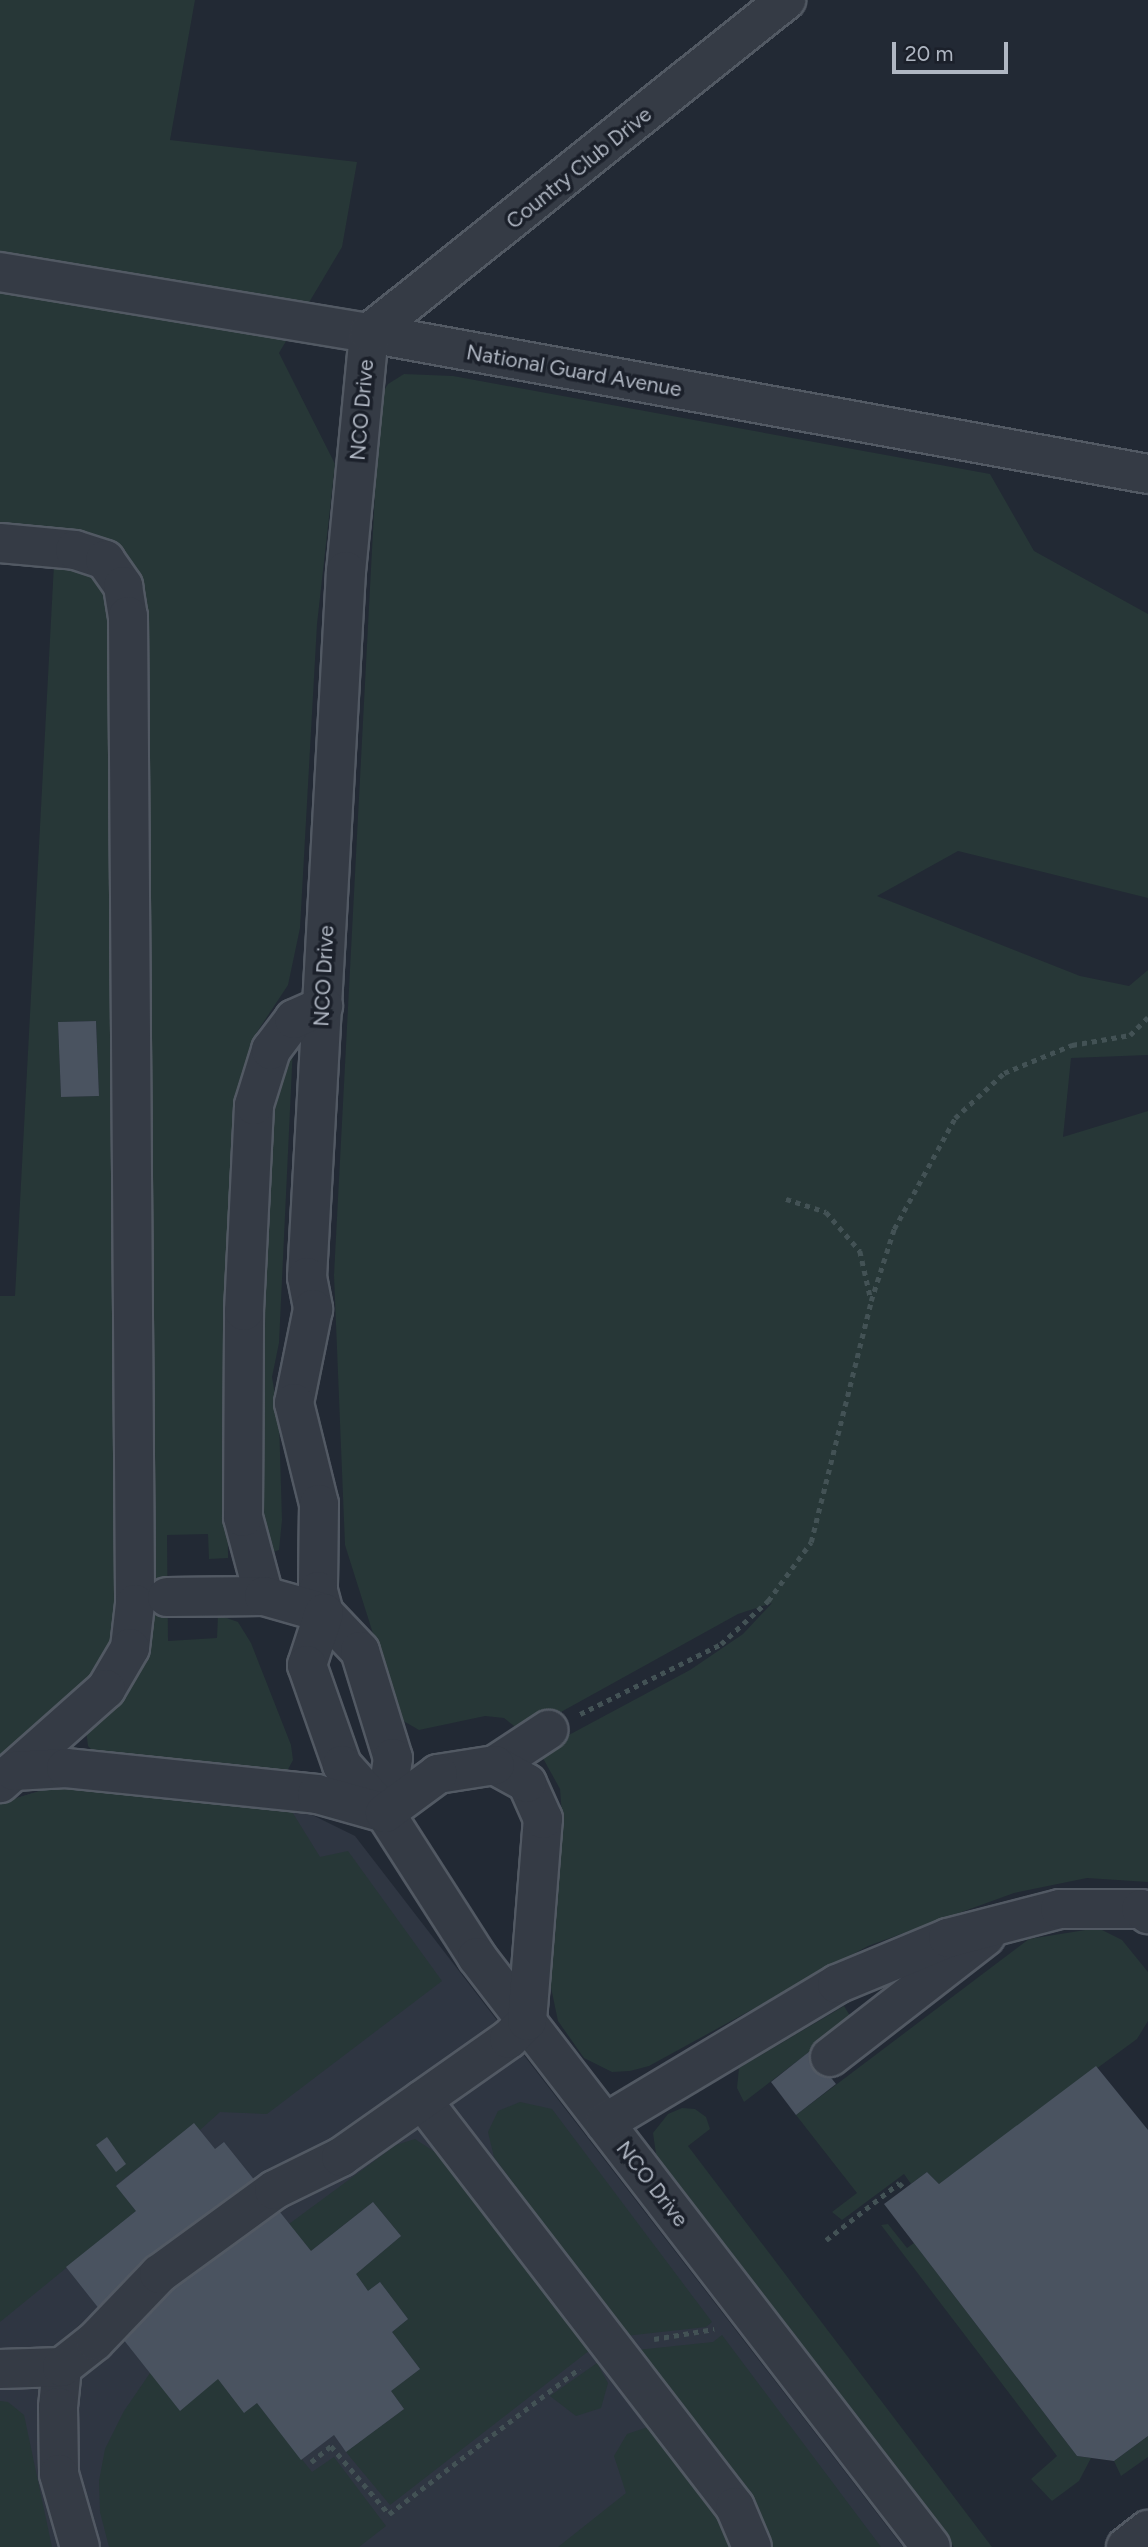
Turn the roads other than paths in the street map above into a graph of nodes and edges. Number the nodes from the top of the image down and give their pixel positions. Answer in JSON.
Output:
{"nodes":[{"id":1,"x":786,"y":0,"type":"edge"},
{"id":2,"x":0,"y":272,"type":"edge"},
{"id":3,"x":369,"y":333,"type":"junction"},
{"id":4,"x":1148,"y":474,"type":"edge"},
{"id":5,"x":0,"y":543,"type":"edge"},
{"id":6,"x":323,"y":1006,"type":"junction"},
{"id":7,"x":264,"y":1596,"type":"junction"},
{"id":8,"x":167,"y":1597,"type":"dead end"},
{"id":9,"x":324,"y":1613,"type":"junction"},
{"id":10,"x":548,"y":1730,"type":"road end"},
{"id":11,"x":495,"y":1765,"type":"junction"},
{"id":12,"x":7,"y":1777,"type":"edge"},
{"id":13,"x":385,"y":1813,"type":"junction"},
{"id":14,"x":1148,"y":1914,"type":"edge"},
{"id":15,"x":1002,"y":1924,"type":"junction"},
{"id":16,"x":527,"y":2021,"type":"junction"},
{"id":17,"x":830,"y":2057,"type":"dead end"},
{"id":18,"x":422,"y":2100,"type":"junction"},
{"id":19,"x":605,"y":2123,"type":"junction"},
{"id":20,"x":62,"y":2367,"type":"junction"},
{"id":21,"x":0,"y":2369,"type":"edge"},
{"id":22,"x":1148,"y":2530,"type":"edge"},
{"id":23,"x":80,"y":2547,"type":"edge"},
{"id":24,"x":752,"y":2547,"type":"edge"},
{"id":25,"x":931,"y":2547,"type":"edge"},
{"id":26,"x":1126,"y":2547,"type":"edge"}],
"edges":[{"from":1,"to":3,"type":"street","name":"Country Club Drive"},
{"from":2,"to":3,"type":"street","name":"National Guard Avenue"},
{"from":3,"to":4,"type":"street","name":"National Guard Avenue"},
{"from":3,"to":6,"type":"street","name":"NCO Drive"},
{"from":5,"to":12,"type":"street"},
{"from":6,"to":7,"type":"street"},
{"from":6,"to":9,"type":"street","name":"NCO Drive"},
{"from":7,"to":8,"type":"street"},
{"from":7,"to":9,"type":"street"},
{"from":9,"to":13,"type":"street"},
{"from":9,"to":13,"type":"street","name":"NCO Drive"},
{"from":10,"to":11,"type":"street"},
{"from":11,"to":13,"type":"street"},
{"from":11,"to":16,"type":"street"},
{"from":12,"to":13,"type":"street"},
{"from":13,"to":16,"type":"street","name":"NCO Drive"},
{"from":14,"to":15,"type":"street"},
{"from":15,"to":17,"type":"street"},
{"from":15,"to":19,"type":"street"},
{"from":16,"to":18,"type":"street"},
{"from":16,"to":19,"type":"street","name":"NCO Drive"},
{"from":18,"to":20,"type":"street"},
{"from":18,"to":24,"type":"street"},
{"from":19,"to":25,"type":"street","name":"NCO Drive"},
{"from":20,"to":21,"type":"street"},
{"from":20,"to":23,"type":"street"},
{"from":22,"to":26,"type":"street"}]}
